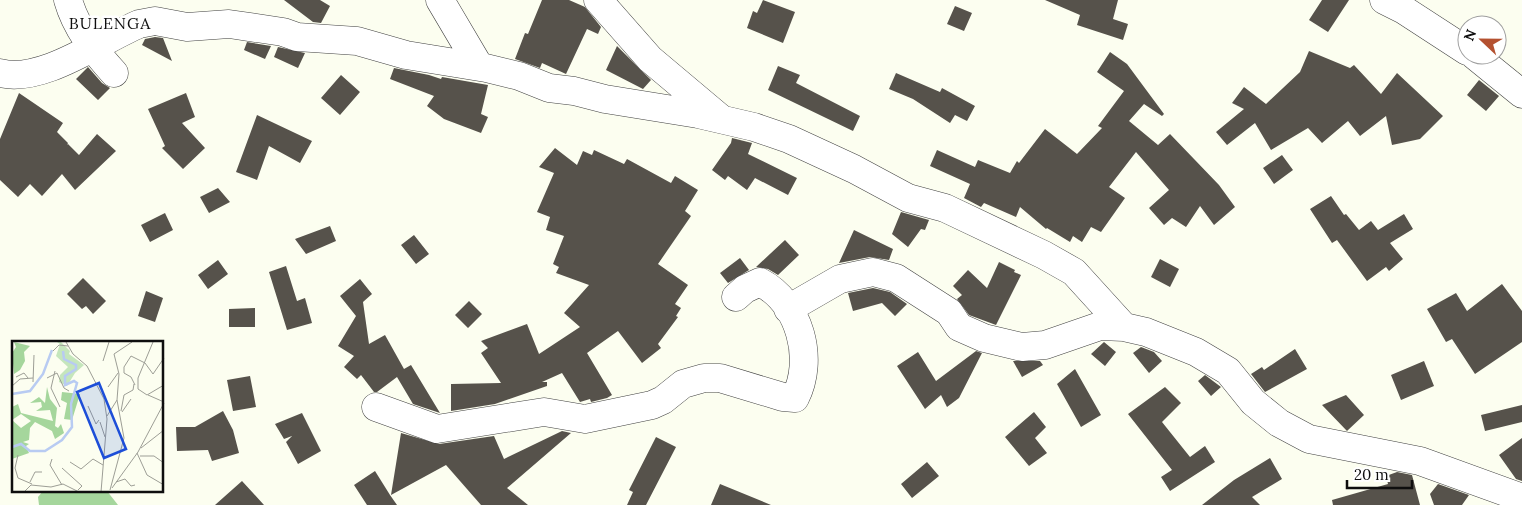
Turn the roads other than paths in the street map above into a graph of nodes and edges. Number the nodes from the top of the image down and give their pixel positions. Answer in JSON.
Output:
{"nodes":[{"id":1,"x":68,"y":0,"type":"edge"},
{"id":2,"x":440,"y":0,"type":"edge"},
{"id":3,"x":598,"y":0,"type":"edge"},
{"id":4,"x":1384,"y":0,"type":"edge"},
{"id":5,"x":1457,"y":44,"type":"edge"},
{"id":6,"x":91,"y":47,"type":"junction"},
{"id":7,"x":1486,"y":65,"type":"edge"},
{"id":8,"x":479,"y":66,"type":"junction"},
{"id":9,"x":0,"y":73,"type":"edge"},
{"id":10,"x":114,"y":73,"type":"dead end"},
{"id":11,"x":1522,"y":94,"type":"edge"},
{"id":12,"x":722,"y":119,"type":"junction"},
{"id":13,"x":736,"y":297,"type":"dead end"},
{"id":14,"x":788,"y":309,"type":"junction"},
{"id":15,"x":1124,"y":326,"type":"junction"},
{"id":16,"x":376,"y":407,"type":"dead end"},
{"id":17,"x":1522,"y":498,"type":"edge"}],
"edges":[{"from":1,"to":6,"type":"street"},
{"from":2,"to":8,"type":"street"},
{"from":3,"to":12,"type":"street"},
{"from":4,"to":5,"type":"street"},
{"from":6,"to":8,"type":"street"},
{"from":6,"to":9,"type":"street"},
{"from":6,"to":10,"type":"street"},
{"from":7,"to":11,"type":"street"},
{"from":8,"to":12,"type":"street"},
{"from":12,"to":15,"type":"street"},
{"from":13,"to":14,"type":"street"},
{"from":14,"to":15,"type":"street"},
{"from":14,"to":16,"type":"street"},
{"from":15,"to":17,"type":"street"}]}
